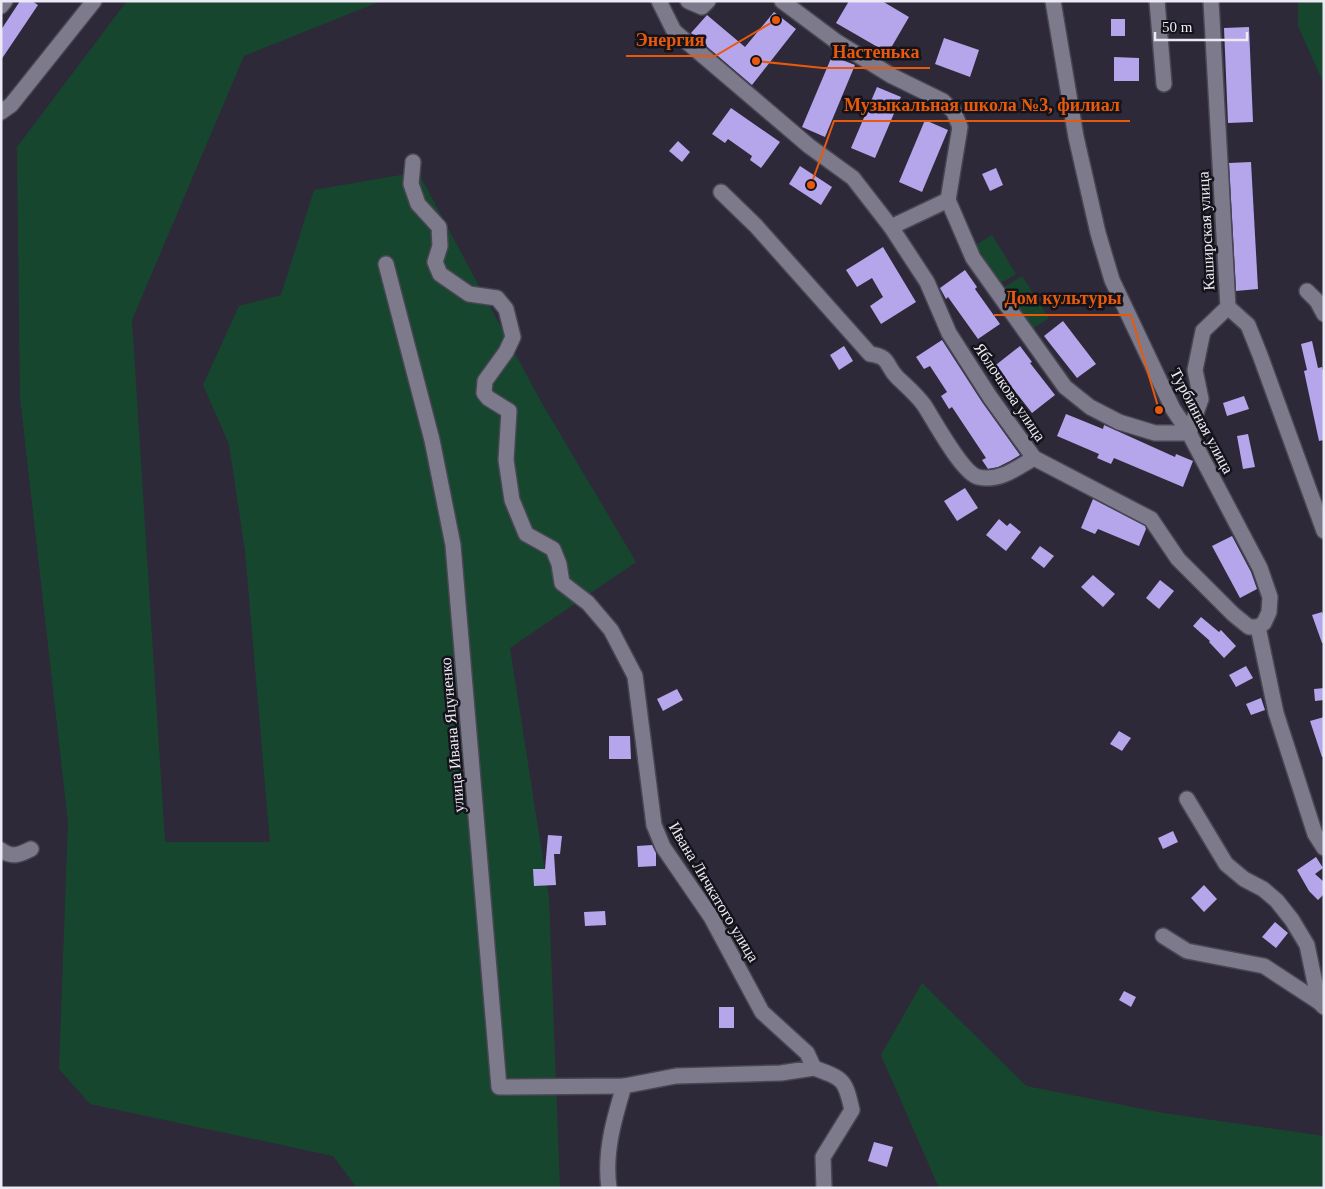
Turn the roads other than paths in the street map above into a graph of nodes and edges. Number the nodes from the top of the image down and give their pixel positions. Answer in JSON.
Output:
{"nodes":[{"id":1,"x":5,"y":1,"type":"edge"},
{"id":2,"x":94,"y":1,"type":"edge"},
{"id":3,"x":659,"y":1,"type":"edge"},
{"id":4,"x":688,"y":1,"type":"edge"},
{"id":5,"x":708,"y":1,"type":"edge"},
{"id":6,"x":782,"y":1,"type":"edge"},
{"id":7,"x":1053,"y":1,"type":"edge"},
{"id":8,"x":1157,"y":1,"type":"edge"},
{"id":9,"x":1211,"y":1,"type":"edge"},
{"id":10,"x":1,"y":6,"type":"edge"},
{"id":11,"x":1164,"y":84,"type":"dead end"},
{"id":12,"x":1,"y":112,"type":"edge"},
{"id":13,"x":413,"y":162,"type":"dead end"},
{"id":14,"x":722,"y":192,"type":"dead end"},
{"id":15,"x":948,"y":200,"type":"junction"},
{"id":16,"x":891,"y":227,"type":"junction"},
{"id":17,"x":386,"y":264,"type":"dead end"},
{"id":18,"x":1307,"y":291,"type":"dead end"},
{"id":19,"x":1228,"y":307,"type":"junction"},
{"id":20,"x":1324,"y":314,"type":"edge"},
{"id":21,"x":1189,"y":433,"type":"junction"},
{"id":22,"x":1034,"y":458,"type":"junction"},
{"id":23,"x":1324,"y":530,"type":"edge"},
{"id":24,"x":1258,"y":627,"type":"junction"},
{"id":25,"x":1187,"y":799,"type":"dead end"},
{"id":26,"x":1324,"y":848,"type":"edge"},
{"id":27,"x":30,"y":849,"type":"dead end"},
{"id":28,"x":1,"y":850,"type":"edge"},
{"id":29,"x":1163,"y":936,"type":"dead end"},
{"id":30,"x":1322,"y":1004,"type":"edge"},
{"id":31,"x":814,"y":1068,"type":"junction"},
{"id":32,"x":624,"y":1086,"type":"junction"},
{"id":33,"x":609,"y":1188,"type":"edge"},
{"id":34,"x":824,"y":1188,"type":"edge"}],
"edges":[{"from":1,"to":10,"type":"street"},
{"from":2,"to":12,"type":"street"},
{"from":3,"to":16,"type":"street","name":"Яблочкова улица"},
{"from":4,"to":5,"type":"street"},
{"from":6,"to":15,"type":"street"},
{"from":7,"to":21,"type":"street","name":"Турбинная улица"},
{"from":8,"to":11,"type":"street"},
{"from":9,"to":19,"type":"street","name":"Каширская улица"},
{"from":13,"to":31,"type":"street","name":"Ивана Личкатого улица"},
{"from":14,"to":22,"type":"street"},
{"from":15,"to":16,"type":"street"},
{"from":15,"to":21,"type":"street"},
{"from":16,"to":22,"type":"street","name":"Яблочкова улица"},
{"from":17,"to":32,"type":"street","name":"улица Ивана Яцуненко"},
{"from":18,"to":20,"type":"street"},
{"from":19,"to":21,"type":"street"},
{"from":19,"to":23,"type":"street","name":"Каширская улица"},
{"from":21,"to":24,"type":"street","name":"Турбинная улица"},
{"from":22,"to":24,"type":"street","name":"Яблочкова улица"},
{"from":24,"to":26,"type":"street"},
{"from":25,"to":30,"type":"street"},
{"from":27,"to":28,"type":"street"},
{"from":29,"to":30,"type":"street"},
{"from":31,"to":32,"type":"street"},
{"from":31,"to":34,"type":"street"},
{"from":32,"to":33,"type":"street"}]}
